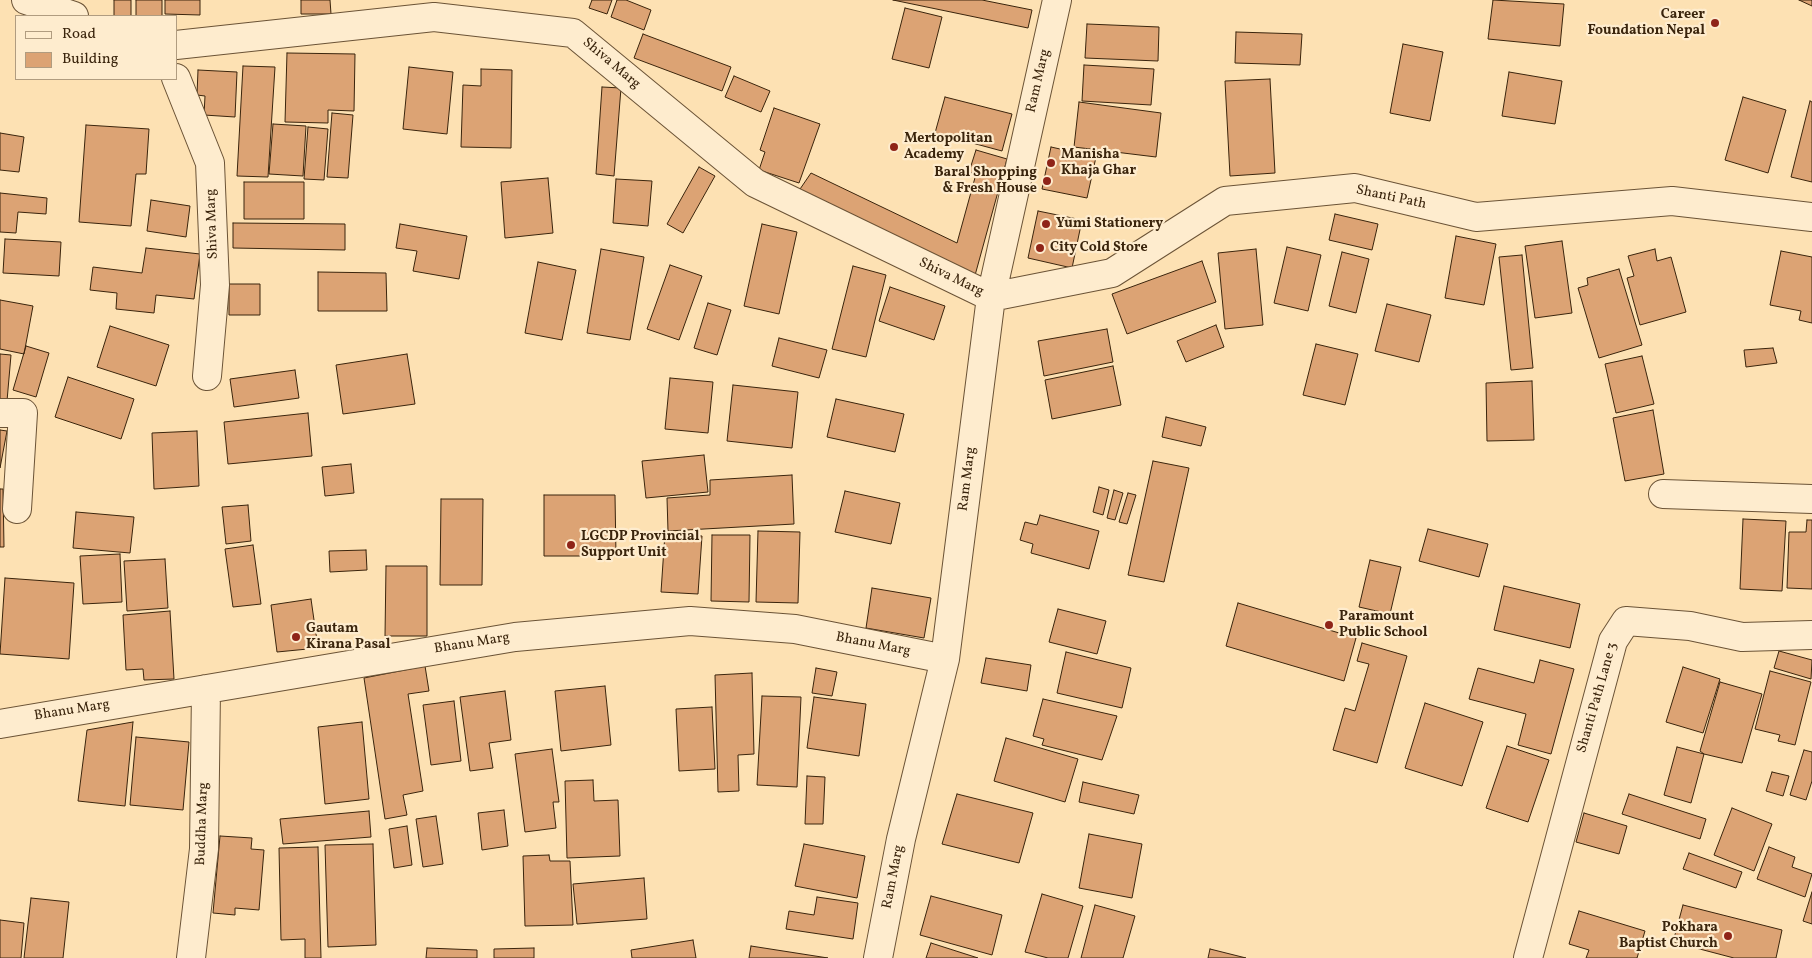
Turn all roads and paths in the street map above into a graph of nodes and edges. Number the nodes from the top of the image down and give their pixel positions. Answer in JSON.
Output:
{"nodes":[{"id":1,"x":26,"y":0,"type":"edge"},
{"id":2,"x":1057,"y":0,"type":"edge"},
{"id":3,"x":71,"y":15,"type":"edge"},
{"id":4,"x":178,"y":45,"type":"edge"},
{"id":5,"x":177,"y":80,"type":"edge"},
{"id":6,"x":1812,"y":216,"type":"edge"},
{"id":7,"x":991,"y":298,"type":"junction"},
{"id":8,"x":207,"y":376,"type":"dead end"},
{"id":9,"x":0,"y":413,"type":"edge"},
{"id":10,"x":1663,"y":494,"type":"dead end"},
{"id":11,"x":1812,"y":499,"type":"edge"},
{"id":12,"x":17,"y":509,"type":"dead end"},
{"id":13,"x":1812,"y":635,"type":"edge"},
{"id":14,"x":945,"y":659,"type":"junction"},
{"id":15,"x":206,"y":689,"type":"junction"},
{"id":16,"x":0,"y":724,"type":"edge"},
{"id":17,"x":191,"y":958,"type":"edge"},
{"id":18,"x":878,"y":958,"type":"edge"},
{"id":19,"x":1528,"y":958,"type":"edge"}],
"edges":[{"from":1,"to":3,"type":"street"},
{"from":2,"to":7,"type":"street","name":"Ram Marg"},
{"from":4,"to":7,"type":"street","name":"Shiva Marg"},
{"from":5,"to":8,"type":"street","name":"Shiva Marg"},
{"from":6,"to":7,"type":"street","name":"Shanti Path"},
{"from":7,"to":14,"type":"street","name":"Ram Marg"},
{"from":9,"to":12,"type":"street"},
{"from":10,"to":11,"type":"street"},
{"from":13,"to":19,"type":"street","name":"Shanti Path Lane 3"},
{"from":14,"to":15,"type":"street","name":"Bhanu Marg"},
{"from":14,"to":18,"type":"street","name":"Ram Marg"},
{"from":15,"to":16,"type":"street","name":"Bhanu Marg"},
{"from":15,"to":17,"type":"street","name":"Buddha Marg"}]}
